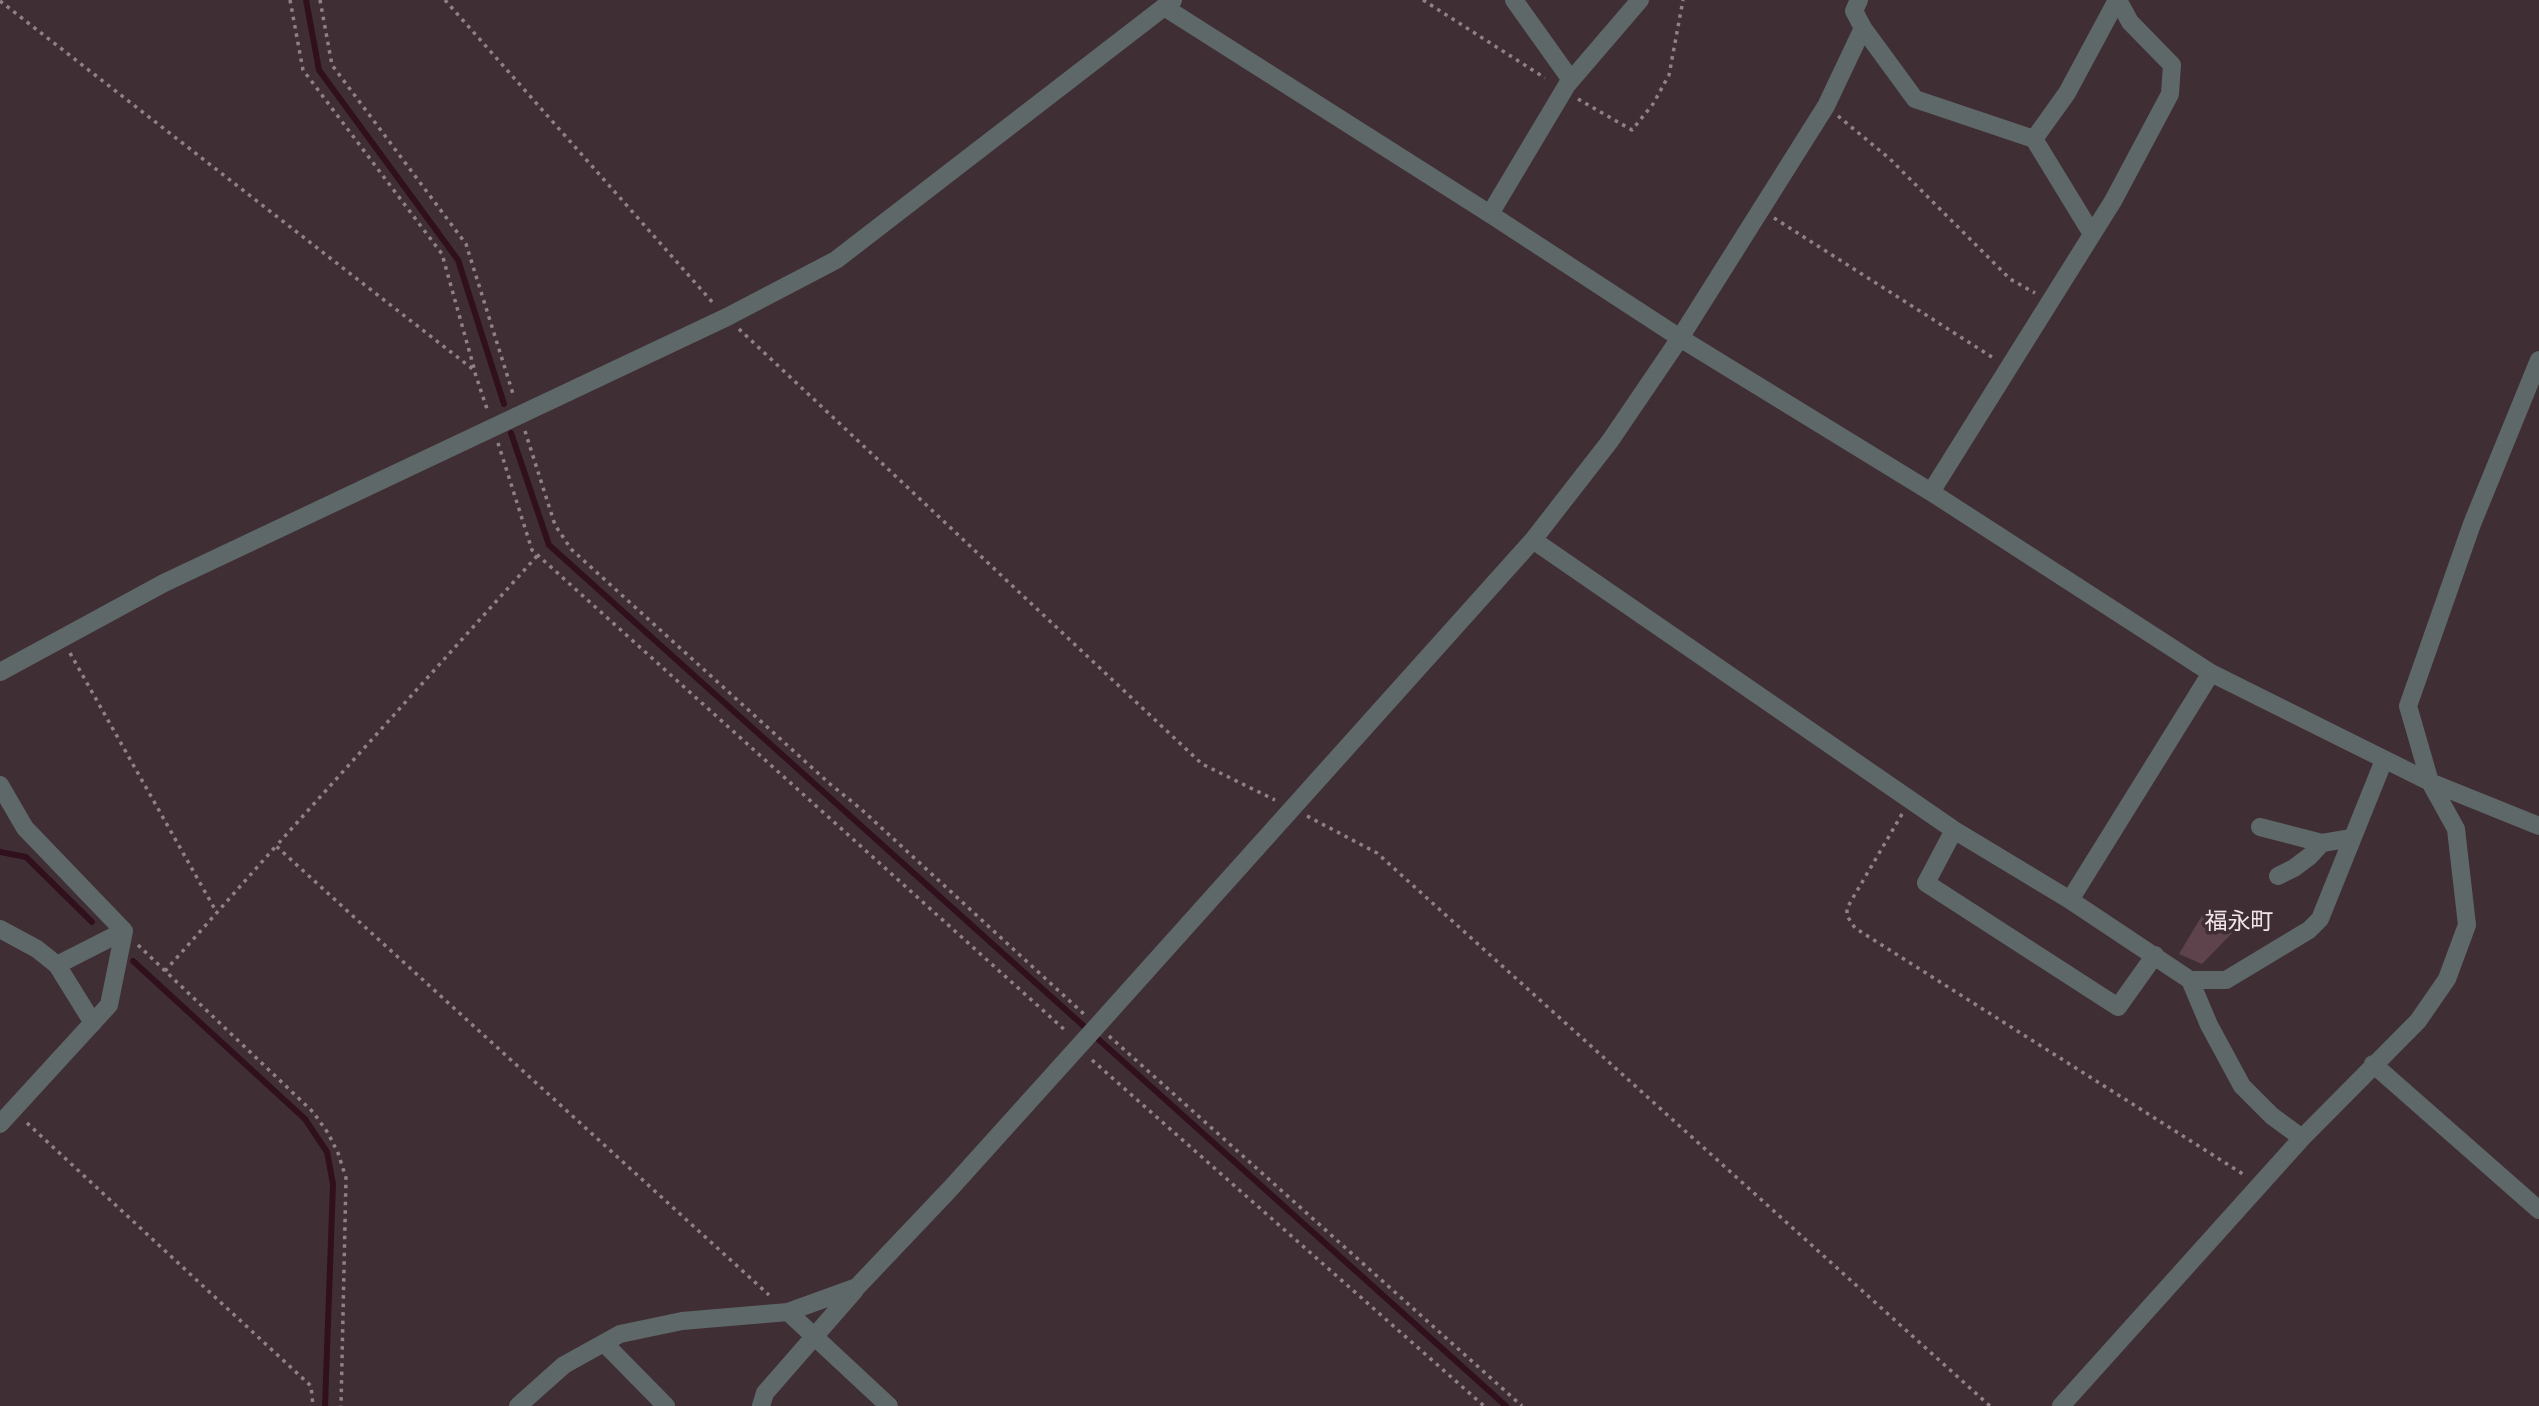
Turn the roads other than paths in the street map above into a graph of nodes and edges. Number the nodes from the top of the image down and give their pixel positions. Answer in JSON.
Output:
{"nodes":[{"id":1,"x":1514,"y":0,"type":"edge"},
{"id":2,"x":1640,"y":0,"type":"edge"},
{"id":3,"x":2117,"y":0,"type":"edge"},
{"id":4,"x":1169,"y":4,"type":"edge"},
{"id":5,"x":1851,"y":4,"type":"edge"},
{"id":6,"x":1863,"y":28,"type":"junction"},
{"id":7,"x":1568,"y":85,"type":"junction"},
{"id":8,"x":2034,"y":139,"type":"junction"},
{"id":9,"x":1490,"y":214,"type":"junction"},
{"id":10,"x":2092,"y":234,"type":"junction"},
{"id":11,"x":1680,"y":338,"type":"junction"},
{"id":12,"x":2539,"y":360,"type":"edge"},
{"id":13,"x":1931,"y":492,"type":"junction"},
{"id":14,"x":1533,"y":540,"type":"junction"},
{"id":15,"x":0,"y":672,"type":"edge"},
{"id":16,"x":2211,"y":673,"type":"junction"},
{"id":17,"x":2384,"y":760,"type":"junction"},
{"id":18,"x":2430,"y":782,"type":"junction"},
{"id":19,"x":0,"y":785,"type":"edge"},
{"id":20,"x":2539,"y":826,"type":"edge"},
{"id":21,"x":2260,"y":827,"type":"dead end"},
{"id":22,"x":1954,"y":830,"type":"junction"},
{"id":23,"x":2352,"y":838,"type":"junction"},
{"id":24,"x":2322,"y":843,"type":"junction"},
{"id":25,"x":2278,"y":876,"type":"dead end"},
{"id":26,"x":2070,"y":900,"type":"junction"},
{"id":27,"x":0,"y":929,"type":"edge"},
{"id":28,"x":124,"y":931,"type":"junction"},
{"id":29,"x":2155,"y":956,"type":"junction"},
{"id":30,"x":57,"y":965,"type":"junction"},
{"id":31,"x":2190,"y":980,"type":"junction"},
{"id":32,"x":93,"y":1023,"type":"junction"},
{"id":33,"x":2373,"y":1064,"type":"junction"},
{"id":34,"x":0,"y":1124,"type":"edge"},
{"id":35,"x":2302,"y":1138,"type":"junction"},
{"id":36,"x":2539,"y":1210,"type":"edge"},
{"id":37,"x":857,"y":1287,"type":"junction"},
{"id":38,"x":788,"y":1312,"type":"junction"},
{"id":39,"x":815,"y":1337,"type":"junction"},
{"id":40,"x":605,"y":1344,"type":"junction"},
{"id":41,"x":518,"y":1406,"type":"edge"},
{"id":42,"x":666,"y":1406,"type":"edge"},
{"id":43,"x":761,"y":1406,"type":"edge"},
{"id":44,"x":888,"y":1406,"type":"edge"},
{"id":45,"x":2061,"y":1406,"type":"edge"}],
"edges":[{"from":1,"to":7,"type":"street"},
{"from":2,"to":7,"type":"street"},
{"from":3,"to":8,"type":"street"},
{"from":3,"to":10,"type":"street"},
{"from":4,"to":9,"type":"street"},
{"from":4,"to":15,"type":"street"},
{"from":5,"to":6,"type":"street"},
{"from":6,"to":8,"type":"street"},
{"from":6,"to":11,"type":"street"},
{"from":7,"to":9,"type":"street"},
{"from":8,"to":10,"type":"street"},
{"from":9,"to":11,"type":"street"},
{"from":10,"to":13,"type":"street"},
{"from":11,"to":13,"type":"street"},
{"from":11,"to":14,"type":"street"},
{"from":12,"to":18,"type":"street"},
{"from":13,"to":16,"type":"street"},
{"from":14,"to":22,"type":"street"},
{"from":14,"to":37,"type":"street"},
{"from":16,"to":17,"type":"street"},
{"from":16,"to":26,"type":"street"},
{"from":17,"to":18,"type":"street"},
{"from":17,"to":23,"type":"street"},
{"from":18,"to":20,"type":"street"},
{"from":18,"to":33,"type":"street"},
{"from":19,"to":28,"type":"street"},
{"from":21,"to":24,"type":"street"},
{"from":22,"to":26,"type":"street"},
{"from":22,"to":29,"type":"street"},
{"from":23,"to":24,"type":"street"},
{"from":23,"to":31,"type":"street"},
{"from":24,"to":25,"type":"street"},
{"from":26,"to":29,"type":"street"},
{"from":27,"to":30,"type":"street"},
{"from":28,"to":30,"type":"street"},
{"from":28,"to":32,"type":"street"},
{"from":29,"to":31,"type":"street"},
{"from":30,"to":32,"type":"street"},
{"from":31,"to":35,"type":"street"},
{"from":32,"to":34,"type":"street"},
{"from":33,"to":35,"type":"street"},
{"from":33,"to":36,"type":"street"},
{"from":35,"to":45,"type":"street"},
{"from":37,"to":38,"type":"street"},
{"from":37,"to":39,"type":"street"},
{"from":38,"to":39,"type":"street"},
{"from":38,"to":40,"type":"street"},
{"from":39,"to":43,"type":"street"},
{"from":39,"to":44,"type":"street"},
{"from":40,"to":41,"type":"street"},
{"from":40,"to":42,"type":"street"}]}
